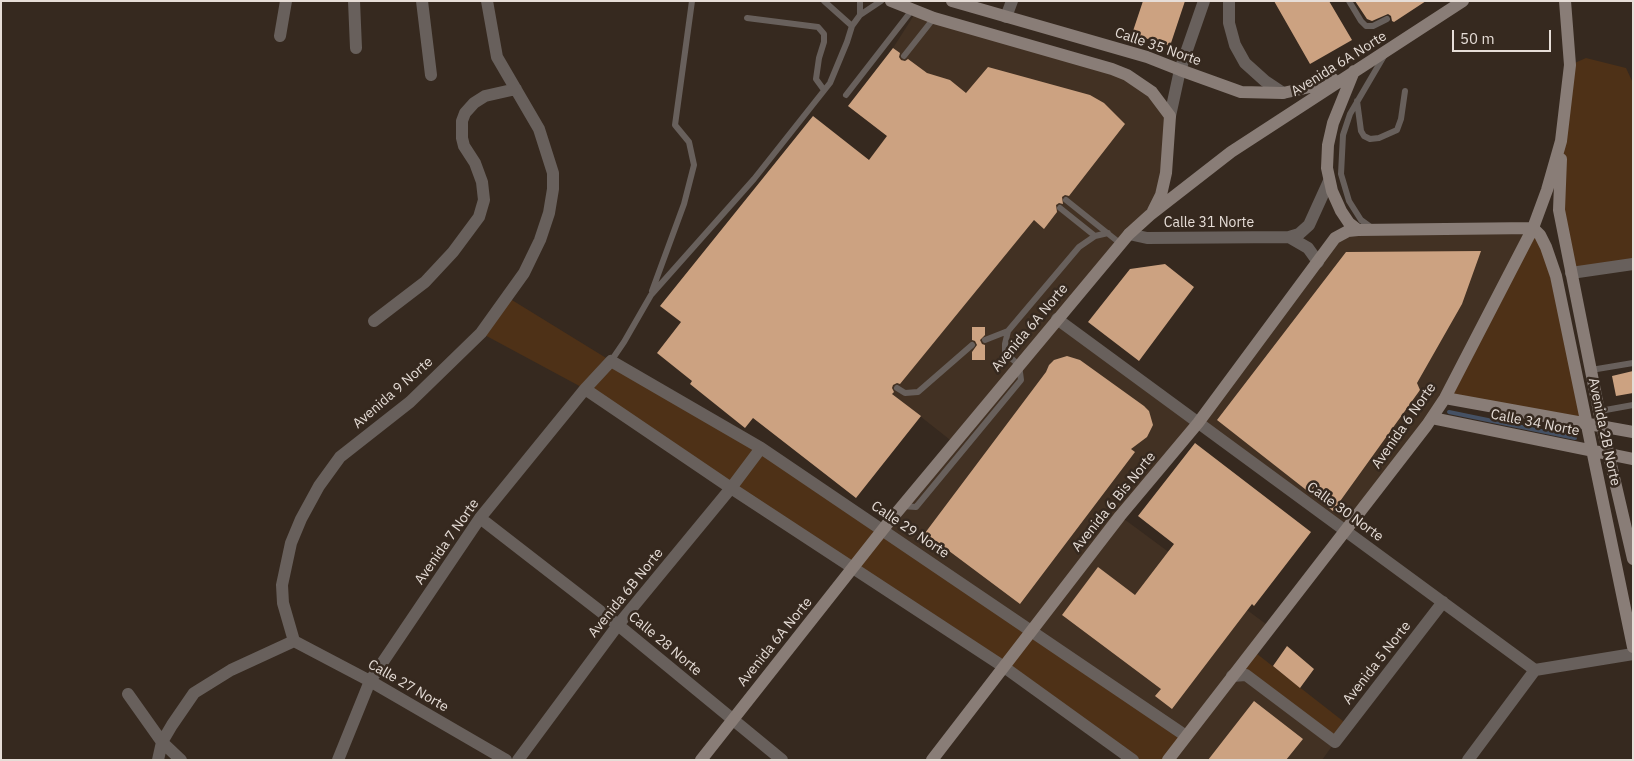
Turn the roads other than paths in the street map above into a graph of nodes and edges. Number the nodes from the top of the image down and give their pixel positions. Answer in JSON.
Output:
{"nodes":[{"id":1,"x":286,"y":1,"type":"edge"},
{"id":2,"x":354,"y":1,"type":"edge"},
{"id":3,"x":422,"y":1,"type":"edge"},
{"id":4,"x":487,"y":1,"type":"edge"},
{"id":5,"x":692,"y":1,"type":"edge"},
{"id":6,"x":824,"y":1,"type":"edge"},
{"id":7,"x":860,"y":1,"type":"edge"},
{"id":8,"x":881,"y":1,"type":"edge"},
{"id":9,"x":891,"y":1,"type":"edge"},
{"id":10,"x":952,"y":1,"type":"edge"},
{"id":11,"x":1012,"y":1,"type":"edge"},
{"id":12,"x":1204,"y":1,"type":"edge"},
{"id":13,"x":1229,"y":1,"type":"edge"},
{"id":14,"x":1349,"y":1,"type":"edge"},
{"id":15,"x":1463,"y":1,"type":"edge"},
{"id":16,"x":1556,"y":1,"type":"edge"},
{"id":17,"x":1565,"y":1,"type":"edge"},
{"id":18,"x":912,"y":10,"type":"junction"},
{"id":19,"x":860,"y":16,"type":"junction"},
{"id":20,"x":1006,"y":16,"type":"junction"},
{"id":21,"x":747,"y":18,"type":"dead end"},
{"id":22,"x":934,"y":18,"type":"junction"},
{"id":23,"x":1387,"y":19,"type":"dead end"},
{"id":24,"x":852,"y":26,"type":"junction"},
{"id":25,"x":1567,"y":33,"type":"junction"},
{"id":26,"x":280,"y":36,"type":"dead end"},
{"id":27,"x":356,"y":48,"type":"dead end"},
{"id":28,"x":1386,"y":53,"type":"junction"},
{"id":29,"x":904,"y":56,"type":"dead end"},
{"id":30,"x":1180,"y":70,"type":"junction"},
{"id":31,"x":1354,"y":71,"type":"junction"},
{"id":32,"x":431,"y":75,"type":"dead end"},
{"id":33,"x":516,"y":89,"type":"junction"},
{"id":34,"x":824,"y":90,"type":"junction"},
{"id":35,"x":1405,"y":91,"type":"dead end"},
{"id":36,"x":1283,"y":93,"type":"junction"},
{"id":37,"x":846,"y":95,"type":"dead end"},
{"id":38,"x":1357,"y":101,"type":"junction"},
{"id":39,"x":1170,"y":116,"type":"junction"},
{"id":40,"x":1561,"y":141,"type":"junction"},
{"id":41,"x":1329,"y":181,"type":"junction"},
{"id":42,"x":1066,"y":200,"type":"dead end"},
{"id":43,"x":1060,"y":208,"type":"dead end"},
{"id":44,"x":1150,"y":215,"type":"junction"},
{"id":45,"x":1533,"y":228,"type":"junction"},
{"id":46,"x":1358,"y":230,"type":"junction"},
{"id":47,"x":1377,"y":231,"type":"junction"},
{"id":48,"x":1108,"y":233,"type":"junction"},
{"id":49,"x":1095,"y":236,"type":"junction"},
{"id":50,"x":1289,"y":237,"type":"junction"},
{"id":51,"x":1125,"y":239,"type":"junction"},
{"id":52,"x":1318,"y":262,"type":"junction"},
{"id":53,"x":1633,"y":264,"type":"edge"},
{"id":54,"x":1572,"y":273,"type":"junction"},
{"id":55,"x":651,"y":295,"type":"junction"},
{"id":56,"x":1057,"y":319,"type":"junction"},
{"id":57,"x":374,"y":321,"type":"dead end"},
{"id":58,"x":1008,"y":331,"type":"junction"},
{"id":59,"x":985,"y":340,"type":"dead end"},
{"id":60,"x":972,"y":345,"type":"dead end"},
{"id":61,"x":611,"y":361,"type":"junction"},
{"id":62,"x":1633,"y":363,"type":"edge"},
{"id":63,"x":1019,"y":366,"type":"junction"},
{"id":64,"x":1591,"y":370,"type":"junction"},
{"id":65,"x":897,"y":388,"type":"dead end"},
{"id":66,"x":585,"y":389,"type":"junction"},
{"id":67,"x":1445,"y":398,"type":"junction"},
{"id":68,"x":1633,"y":405,"type":"edge"},
{"id":69,"x":1600,"y":411,"type":"junction"},
{"id":70,"x":1432,"y":418,"type":"junction"},
{"id":71,"x":1198,"y":422,"type":"junction"},
{"id":72,"x":1586,"y":423,"type":"junction"},
{"id":73,"x":1602,"y":426,"type":"junction"},
{"id":74,"x":1633,"y":432,"type":"edge"},
{"id":75,"x":762,"y":448,"type":"junction"},
{"id":76,"x":1592,"y":450,"type":"junction"},
{"id":77,"x":1609,"y":454,"type":"junction"},
{"id":78,"x":1633,"y":459,"type":"edge"},
{"id":79,"x":731,"y":488,"type":"junction"},
{"id":80,"x":480,"y":518,"type":"junction"},
{"id":81,"x":883,"y":530,"type":"junction"},
{"id":82,"x":1345,"y":530,"type":"junction"},
{"id":83,"x":1633,"y":559,"type":"edge"},
{"id":84,"x":853,"y":568,"type":"junction"},
{"id":85,"x":1443,"y":602,"type":"junction"},
{"id":86,"x":618,"y":625,"type":"junction"},
{"id":87,"x":1032,"y":631,"type":"junction"},
{"id":88,"x":294,"y":641,"type":"junction"},
{"id":89,"x":1633,"y":647,"type":"edge"},
{"id":90,"x":1633,"y":654,"type":"edge"},
{"id":91,"x":1245,"y":660,"type":"junction"},
{"id":92,"x":1004,"y":667,"type":"junction"},
{"id":93,"x":1535,"y":670,"type":"junction"},
{"id":94,"x":1246,"y":675,"type":"junction"},
{"id":95,"x":1232,"y":676,"type":"junction"},
{"id":96,"x":370,"y":680,"type":"junction"},
{"id":97,"x":128,"y":694,"type":"dead end"},
{"id":98,"x":733,"y":719,"type":"junction"},
{"id":99,"x":1186,"y":736,"type":"junction"},
{"id":100,"x":162,"y":742,"type":"junction"},
{"id":101,"x":158,"y":760,"type":"edge"},
{"id":102,"x":181,"y":760,"type":"edge"},
{"id":103,"x":338,"y":760,"type":"edge"},
{"id":104,"x":506,"y":760,"type":"edge"},
{"id":105,"x":518,"y":760,"type":"edge"},
{"id":106,"x":700,"y":760,"type":"edge"},
{"id":107,"x":782,"y":760,"type":"edge"},
{"id":108,"x":932,"y":760,"type":"edge"},
{"id":109,"x":1133,"y":760,"type":"edge"},
{"id":110,"x":1168,"y":760,"type":"edge"},
{"id":111,"x":1468,"y":760,"type":"edge"}],
"edges":[{"from":1,"to":26,"type":"street"},
{"from":2,"to":27,"type":"street"},
{"from":3,"to":32,"type":"street"},
{"from":4,"to":33,"type":"street","name":"Avenida 9 Norte"},
{"from":5,"to":55,"type":"lane"},
{"from":6,"to":24,"type":"lane"},
{"from":7,"to":19,"type":"lane"},
{"from":8,"to":19,"type":"lane"},
{"from":9,"to":18,"type":"street"},
{"from":10,"to":20,"type":"street","name":"Calle 35 Norte"},
{"from":11,"to":20,"type":"street"},
{"from":12,"to":30,"type":"street"},
{"from":13,"to":36,"type":"street"},
{"from":14,"to":23,"type":"lane"},
{"from":15,"to":28,"type":"street","name":"Avenida 6A Norte"},
{"from":16,"to":25,"type":"street"},
{"from":17,"to":25,"type":"street","name":"Avenida 6 Norte"},
{"from":18,"to":22,"type":"street"},
{"from":18,"to":37,"type":"lane"},
{"from":19,"to":24,"type":"lane"},
{"from":20,"to":30,"type":"street","name":"Calle 35 Norte"},
{"from":21,"to":34,"type":"lane"},
{"from":22,"to":29,"type":"lane"},
{"from":22,"to":39,"type":"street"},
{"from":24,"to":34,"type":"lane"},
{"from":25,"to":40,"type":"street","name":"Avenida 6 Norte"},
{"from":28,"to":31,"type":"street","name":"Avenida 6A Norte"},
{"from":28,"to":38,"type":"lane"},
{"from":30,"to":36,"type":"street","name":"Calle 35 Norte"},
{"from":30,"to":39,"type":"street"},
{"from":31,"to":36,"type":"street","name":"Calle 35 Norte"},
{"from":31,"to":41,"type":"street"},
{"from":31,"to":44,"type":"street","name":"Avenida 6A Norte"},
{"from":33,"to":57,"type":"street"},
{"from":33,"to":88,"type":"street","name":"Avenida 9 Norte"},
{"from":34,"to":55,"type":"lane"},
{"from":35,"to":38,"type":"lane"},
{"from":38,"to":47,"type":"lane"},
{"from":39,"to":44,"type":"street"},
{"from":40,"to":45,"type":"street","name":"Avenida 6 Norte"},
{"from":40,"to":54,"type":"street","name":"Avenida 2B Norte"},
{"from":41,"to":46,"type":"street"},
{"from":41,"to":50,"type":"street"},
{"from":42,"to":48,"type":"lane"},
{"from":43,"to":49,"type":"lane"},
{"from":44,"to":51,"type":"street","name":"Avenida 6A Norte"},
{"from":45,"to":47,"type":"street"},
{"from":45,"to":67,"type":"street","name":"Avenida 6 Norte"},
{"from":45,"to":72,"type":"street","name":"Avenida 2B Norte"},
{"from":46,"to":47,"type":"street"},
{"from":46,"to":52,"type":"street","name":"Avenida 6 Bis Norte"},
{"from":48,"to":49,"type":"lane"},
{"from":48,"to":51,"type":"lane"},
{"from":49,"to":58,"type":"lane"},
{"from":50,"to":51,"type":"street","name":"Calle 31 Norte"},
{"from":50,"to":52,"type":"street"},
{"from":51,"to":56,"type":"street","name":"Avenida 6A Norte"},
{"from":52,"to":71,"type":"street","name":"Avenida 6 Bis Norte"},
{"from":53,"to":54,"type":"street"},
{"from":54,"to":64,"type":"street","name":"Avenida 2B Norte"},
{"from":55,"to":61,"type":"lane"},
{"from":56,"to":63,"type":"street","name":"Avenida 6A Norte"},
{"from":56,"to":71,"type":"street","name":"Calle 30 Norte"},
{"from":58,"to":59,"type":"lane"},
{"from":58,"to":63,"type":"lane"},
{"from":60,"to":65,"type":"lane"},
{"from":61,"to":66,"type":"street","name":"Avenida 7 Norte"},
{"from":61,"to":75,"type":"street","name":"Calle 29 Norte"},
{"from":62,"to":64,"type":"lane"},
{"from":63,"to":81,"type":"street","name":"Avenida 6A Norte"},
{"from":64,"to":69,"type":"street","name":"Avenida 2B Norte"},
{"from":66,"to":79,"type":"street"},
{"from":66,"to":80,"type":"street","name":"Avenida 7 Norte"},
{"from":67,"to":70,"type":"street","name":"Avenida 6 Norte"},
{"from":67,"to":72,"type":"street","name":"Calle 34 Norte"},
{"from":68,"to":69,"type":"lane"},
{"from":69,"to":73,"type":"street","name":"Avenida 2B Norte"},
{"from":70,"to":76,"type":"street","name":"Calle 34 Norte"},
{"from":70,"to":82,"type":"street","name":"Avenida 6 Norte"},
{"from":71,"to":82,"type":"street","name":"Calle 30 Norte"},
{"from":71,"to":87,"type":"street","name":"Avenida 6 Bis Norte"},
{"from":72,"to":73,"type":"street","name":"Calle 34 Norte"},
{"from":72,"to":76,"type":"street","name":"Avenida 2B Norte"},
{"from":73,"to":74,"type":"street","name":"Calle 34 Norte"},
{"from":73,"to":77,"type":"street","name":"Avenida 2B Norte"},
{"from":75,"to":79,"type":"street","name":"Avenida 6B Norte"},
{"from":75,"to":81,"type":"street","name":"Calle 29 Norte"},
{"from":76,"to":77,"type":"street","name":"Calle 34 Norte"},
{"from":76,"to":89,"type":"street","name":"Avenida 2B Norte"},
{"from":77,"to":78,"type":"street","name":"Calle 34 Norte"},
{"from":77,"to":83,"type":"street","name":"Avenida 2B Norte"},
{"from":79,"to":84,"type":"street"},
{"from":79,"to":86,"type":"street","name":"Avenida 6B Norte"},
{"from":80,"to":86,"type":"street","name":"Calle 28 Norte"},
{"from":80,"to":96,"type":"street","name":"Avenida 7 Norte"},
{"from":81,"to":84,"type":"street","name":"Avenida 6A Norte"},
{"from":81,"to":87,"type":"street","name":"Calle 29 Norte"},
{"from":82,"to":85,"type":"street","name":"Calle 30 Norte"},
{"from":82,"to":91,"type":"street","name":"Avenida 6 Norte"},
{"from":84,"to":92,"type":"street"},
{"from":84,"to":98,"type":"street","name":"Avenida 6A Norte"},
{"from":85,"to":93,"type":"street","name":"Calle 30 Norte"},
{"from":85,"to":94,"type":"street","name":"Avenida 5 Norte"},
{"from":86,"to":98,"type":"street","name":"Calle 28 Norte"},
{"from":86,"to":105,"type":"street","name":"Avenida 6B Norte"},
{"from":87,"to":92,"type":"street","name":"Avenida 6 Bis Norte"},
{"from":87,"to":99,"type":"street","name":"Calle 29 Norte"},
{"from":88,"to":96,"type":"street","name":"Calle 27 Norte"},
{"from":88,"to":100,"type":"street"},
{"from":90,"to":93,"type":"street"},
{"from":91,"to":94,"type":"street"},
{"from":91,"to":95,"type":"street","name":"Avenida 6 Norte"},
{"from":92,"to":108,"type":"street","name":"Avenida 6 Bis Norte"},
{"from":92,"to":109,"type":"street"},
{"from":93,"to":111,"type":"street"},
{"from":94,"to":95,"type":"street"},
{"from":95,"to":99,"type":"street","name":"Avenida 6 Norte"},
{"from":96,"to":103,"type":"street","name":"Avenida 7 Norte"},
{"from":96,"to":104,"type":"street","name":"Calle 27 Norte"},
{"from":97,"to":100,"type":"street"},
{"from":98,"to":106,"type":"street","name":"Avenida 6A Norte"},
{"from":98,"to":107,"type":"street","name":"Calle 28 Norte"},
{"from":99,"to":110,"type":"street","name":"Avenida 6 Norte"},
{"from":100,"to":101,"type":"street"},
{"from":100,"to":102,"type":"street"}]}
